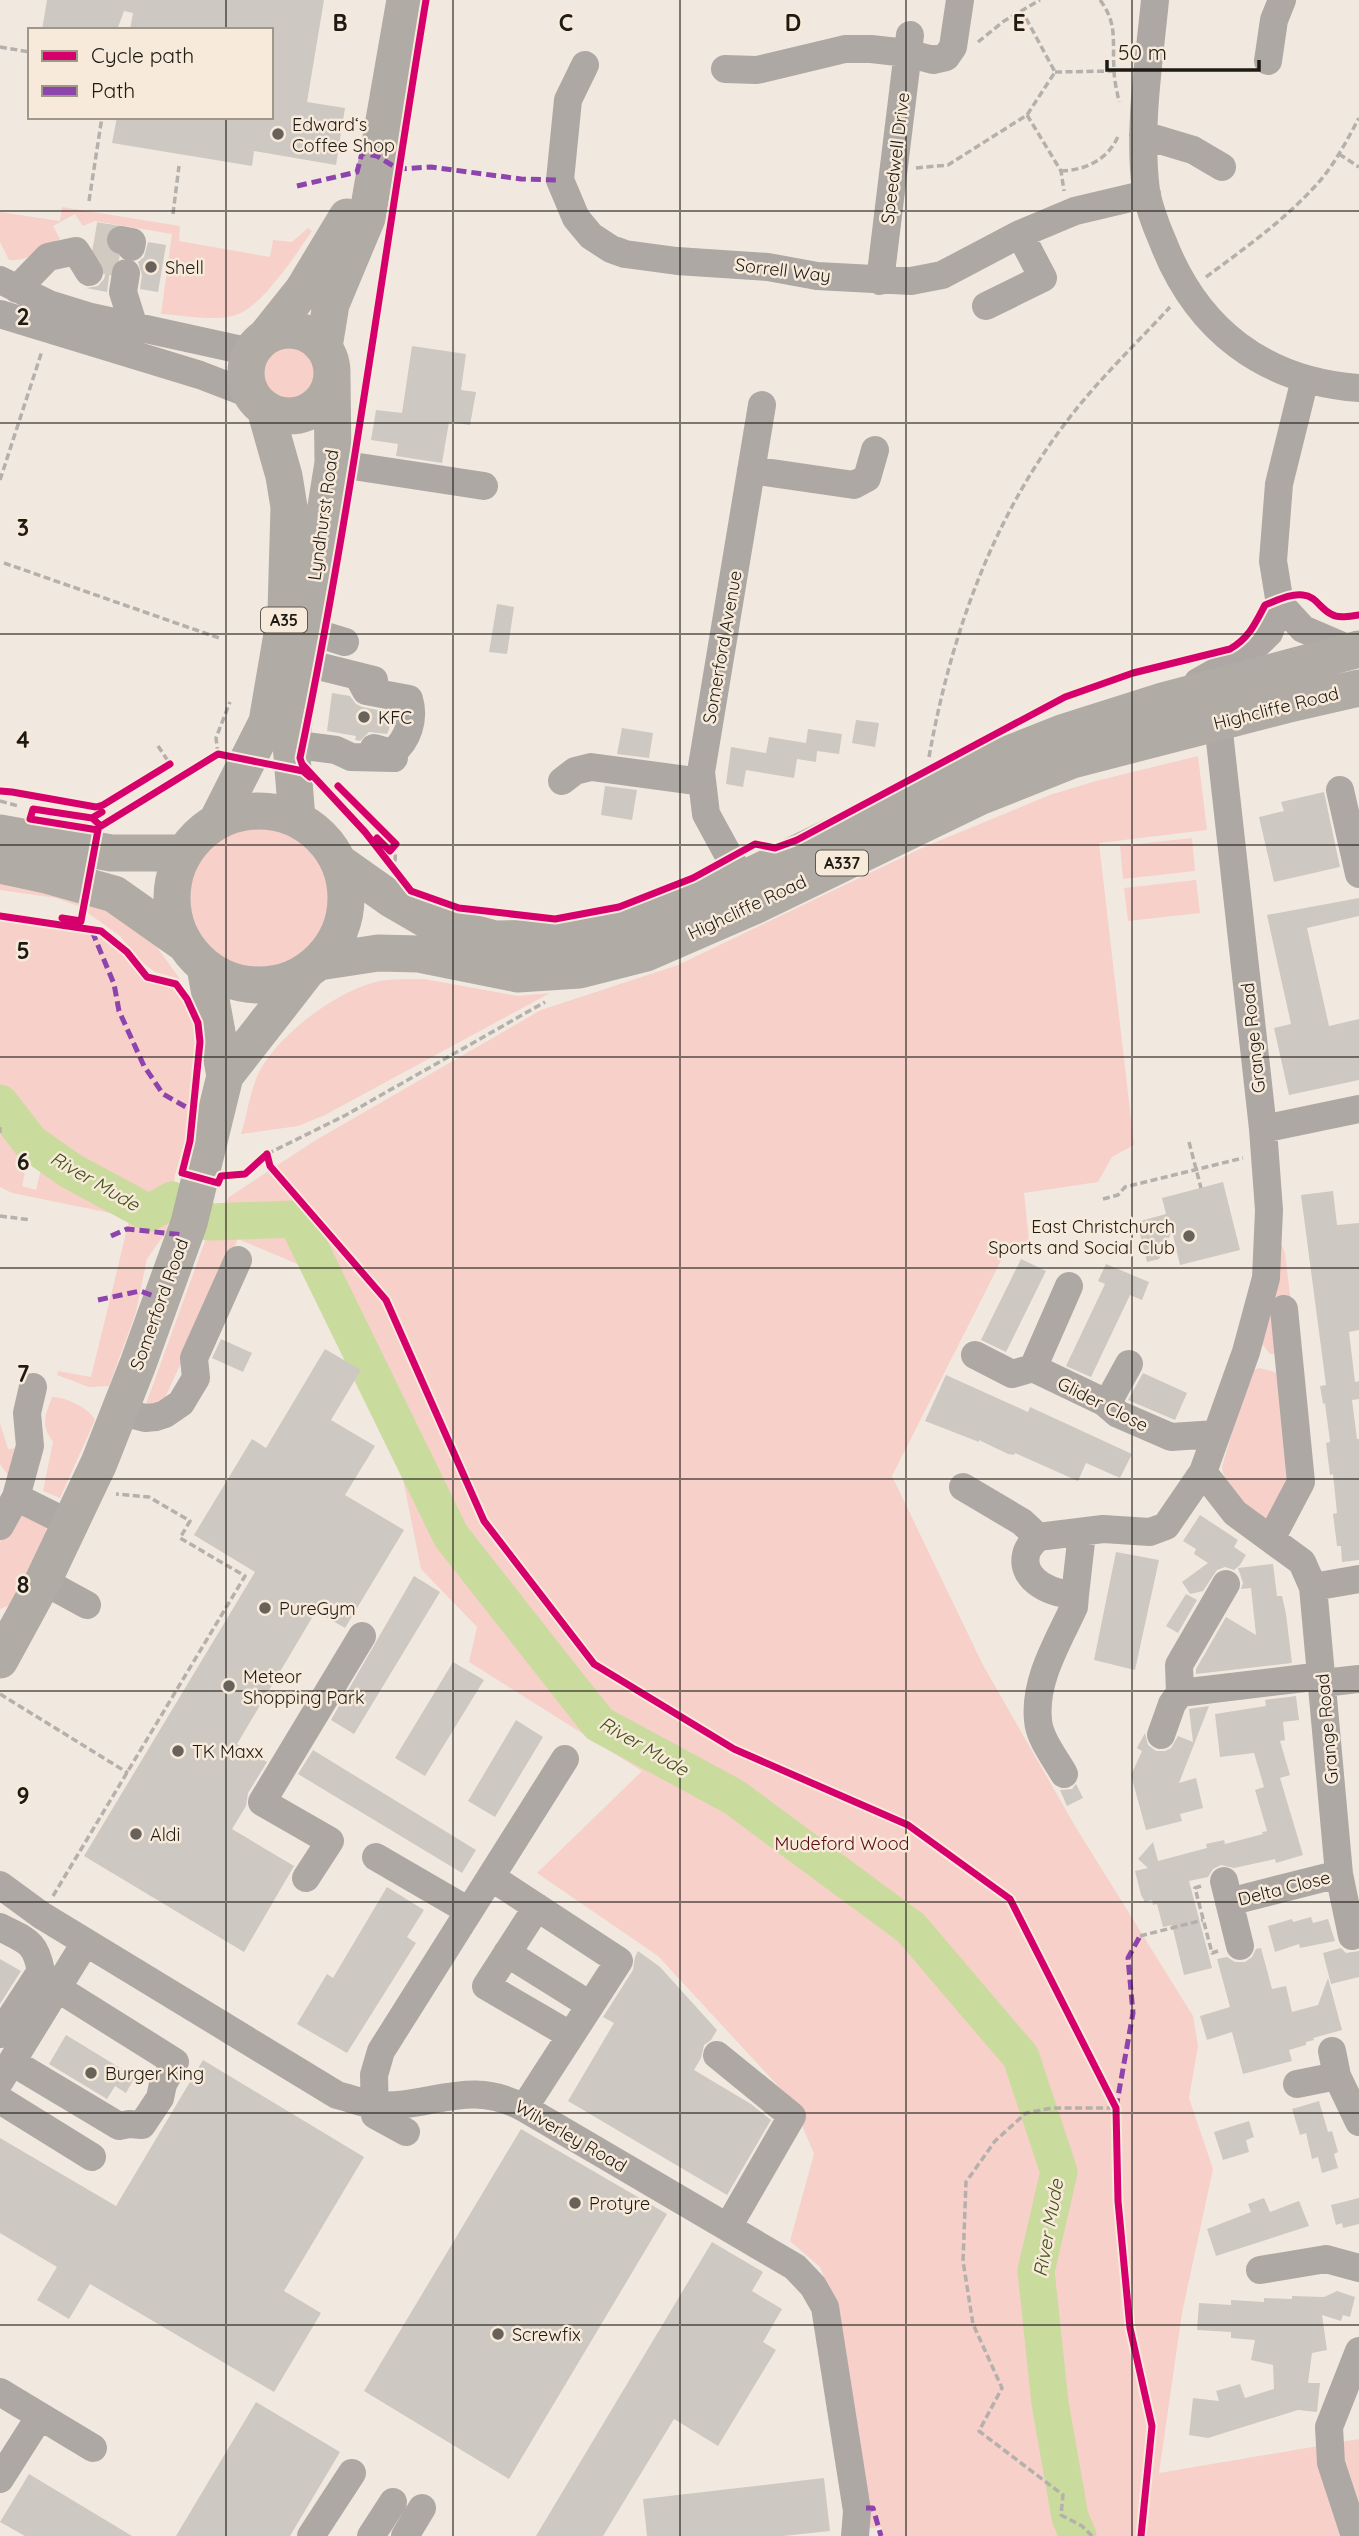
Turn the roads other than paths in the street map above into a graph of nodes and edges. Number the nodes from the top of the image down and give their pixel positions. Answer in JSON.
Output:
{"nodes":[{"id":1,"x":405,"y":0,"type":"edge"},
{"id":2,"x":960,"y":0,"type":"edge"},
{"id":3,"x":1155,"y":0,"type":"edge"},
{"id":4,"x":1282,"y":0,"type":"edge"},
{"id":5,"x":908,"y":44,"type":"junction"},
{"id":6,"x":1268,"y":61,"type":"dead end"},
{"id":7,"x":585,"y":65,"type":"dead end"},
{"id":8,"x":725,"y":69,"type":"dead end"},
{"id":9,"x":1132,"y":132,"type":"junction"},
{"id":10,"x":377,"y":156,"type":"junction"},
{"id":11,"x":1222,"y":167,"type":"dead end"},
{"id":12,"x":1147,"y":194,"type":"junction"},
{"id":13,"x":1020,"y":234,"type":"junction"},
{"id":14,"x":880,"y":281,"type":"junction"},
{"id":15,"x":8,"y":284,"type":"edge"},
{"id":16,"x":986,"y":306,"type":"dead end"},
{"id":17,"x":0,"y":314,"type":"edge"},
{"id":18,"x":134,"y":327,"type":"junction"},
{"id":19,"x":259,"y":344,"type":"junction"},
{"id":20,"x":328,"y":362,"type":"junction"},
{"id":21,"x":1305,"y":379,"type":"junction"},
{"id":22,"x":1359,"y":388,"type":"edge"},
{"id":23,"x":258,"y":402,"type":"junction"},
{"id":24,"x":762,"y":405,"type":"dead end"},
{"id":25,"x":874,"y":450,"type":"dead end"},
{"id":26,"x":334,"y":463,"type":"junction"},
{"id":27,"x":751,"y":470,"type":"junction"},
{"id":28,"x":484,"y":486,"type":"dead end"},
{"id":29,"x":1280,"y":604,"type":"junction"},
{"id":30,"x":345,"y":642,"type":"dead end"},
{"id":31,"x":304,"y":646,"type":"junction"},
{"id":32,"x":1356,"y":650,"type":"edge"},
{"id":33,"x":358,"y":676,"type":"junction"},
{"id":34,"x":1359,"y":688,"type":"edge"},
{"id":35,"x":415,"y":690,"type":"dead end"},
{"id":36,"x":1163,"y":701,"type":"junction"},
{"id":37,"x":1218,"y":723,"type":"junction"},
{"id":38,"x":291,"y":744,"type":"junction"},
{"id":39,"x":355,"y":748,"type":"junction"},
{"id":40,"x":410,"y":755,"type":"dead end"},
{"id":41,"x":562,"y":781,"type":"dead end"},
{"id":42,"x":702,"y":782,"type":"junction"},
{"id":43,"x":1348,"y":807,"type":"edge"},
{"id":44,"x":296,"y":819,"type":"junction"},
{"id":45,"x":217,"y":821,"type":"junction"},
{"id":46,"x":0,"y":833,"type":"edge"},
{"id":47,"x":184,"y":853,"type":"junction"},
{"id":48,"x":340,"y":863,"type":"junction"},
{"id":49,"x":0,"y":865,"type":"edge"},
{"id":50,"x":1359,"y":874,"type":"edge"},
{"id":51,"x":742,"y":880,"type":"junction"},
{"id":52,"x":195,"y":956,"type":"junction"},
{"id":53,"x":312,"y":967,"type":"junction"},
{"id":54,"x":225,"y":1076,"type":"junction"},
{"id":55,"x":1359,"y":1108,"type":"edge"},
{"id":56,"x":1264,"y":1141,"type":"junction"},
{"id":57,"x":239,"y":1260,"type":"dead end"},
{"id":58,"x":1069,"y":1286,"type":"dead end"},
{"id":59,"x":1284,"y":1309,"type":"dead end"},
{"id":60,"x":1245,"y":1352,"type":"junction"},
{"id":61,"x":975,"y":1355,"type":"dead end"},
{"id":62,"x":1289,"y":1363,"type":"junction"},
{"id":63,"x":1129,"y":1364,"type":"dead end"},
{"id":64,"x":1033,"y":1368,"type":"junction"},
{"id":65,"x":33,"y":1387,"type":"dead end"},
{"id":66,"x":1107,"y":1404,"type":"junction"},
{"id":67,"x":118,"y":1411,"type":"junction"},
{"id":68,"x":1216,"y":1434,"type":"junction"},
{"id":69,"x":1203,"y":1472,"type":"junction"},
{"id":70,"x":963,"y":1487,"type":"dead end"},
{"id":71,"x":16,"y":1497,"type":"junction"},
{"id":72,"x":70,"y":1524,"type":"junction"},
{"id":73,"x":0,"y":1526,"type":"edge"},
{"id":74,"x":1082,"y":1533,"type":"junction"},
{"id":75,"x":1038,"y":1537,"type":"junction"},
{"id":76,"x":1271,"y":1539,"type":"junction"},
{"id":77,"x":1359,"y":1578,"type":"edge"},
{"id":78,"x":43,"y":1581,"type":"junction"},
{"id":79,"x":1226,"y":1584,"type":"dead end"},
{"id":80,"x":1313,"y":1587,"type":"junction"},
{"id":81,"x":1075,"y":1595,"type":"junction"},
{"id":82,"x":87,"y":1605,"type":"dead end"},
{"id":83,"x":362,"y":1636,"type":"dead end"},
{"id":84,"x":4,"y":1644,"type":"edge"},
{"id":85,"x":1323,"y":1679,"type":"junction"},
{"id":86,"x":1359,"y":1679,"type":"edge"},
{"id":87,"x":1180,"y":1693,"type":"junction"},
{"id":88,"x":1161,"y":1735,"type":"dead end"},
{"id":89,"x":565,"y":1759,"type":"dead end"},
{"id":90,"x":1064,"y":1774,"type":"dead end"},
{"id":91,"x":376,"y":1857,"type":"dead end"},
{"id":92,"x":1339,"y":1874,"type":"junction"},
{"id":93,"x":491,"y":1877,"type":"junction"},
{"id":94,"x":306,"y":1878,"type":"dead end"},
{"id":95,"x":0,"y":1885,"type":"edge"},
{"id":96,"x":537,"y":1907,"type":"junction"},
{"id":97,"x":468,"y":1911,"type":"junction"},
{"id":98,"x":0,"y":1927,"type":"edge"},
{"id":99,"x":1352,"y":1936,"type":"dead end"},
{"id":100,"x":85,"y":1942,"type":"junction"},
{"id":101,"x":1240,"y":1946,"type":"dead end"},
{"id":102,"x":507,"y":1953,"type":"junction"},
{"id":103,"x":57,"y":1988,"type":"junction"},
{"id":104,"x":590,"y":2005,"type":"junction"},
{"id":105,"x":0,"y":2034,"type":"edge"},
{"id":106,"x":569,"y":2035,"type":"junction"},
{"id":107,"x":717,"y":2055,"type":"dead end"},
{"id":108,"x":6,"y":2072,"type":"edge"},
{"id":109,"x":1297,"y":2084,"type":"dead end"},
{"id":110,"x":0,"y":2101,"type":"edge"},
{"id":111,"x":373,"y":2105,"type":"junction"},
{"id":112,"x":524,"y":2108,"type":"junction"},
{"id":113,"x":1359,"y":2122,"type":"edge"},
{"id":114,"x":406,"y":2132,"type":"dead end"},
{"id":115,"x":92,"y":2157,"type":"dead end"},
{"id":116,"x":729,"y":2227,"type":"junction"},
{"id":117,"x":1359,"y":2268,"type":"edge"},
{"id":118,"x":1260,"y":2270,"type":"dead end"},
{"id":119,"x":1359,"y":2351,"type":"edge"},
{"id":120,"x":0,"y":2392,"type":"edge"},
{"id":121,"x":40,"y":2416,"type":"junction"},
{"id":122,"x":93,"y":2448,"type":"dead end"},
{"id":123,"x":352,"y":2473,"type":"dead end"},
{"id":124,"x":0,"y":2479,"type":"edge"},
{"id":125,"x":393,"y":2502,"type":"dead end"},
{"id":126,"x":422,"y":2508,"type":"dead end"},
{"id":127,"x":856,"y":2524,"type":"edge"},
{"id":128,"x":311,"y":2536,"type":"edge"},
{"id":129,"x":371,"y":2536,"type":"edge"},
{"id":130,"x":405,"y":2536,"type":"edge"},
{"id":131,"x":1355,"y":2536,"type":"edge"}],
"edges":[{"from":1,"to":10,"type":"main road","name":"Lyndhurst Road","number":"A35"},
{"from":2,"to":5,"type":"street"},
{"from":3,"to":9,"type":"street"},
{"from":4,"to":6,"type":"street"},
{"from":5,"to":8,"type":"street"},
{"from":5,"to":14,"type":"street","name":"Speedwell Drive"},
{"from":7,"to":14,"type":"street","name":"Sorrell Way"},
{"from":9,"to":11,"type":"street"},
{"from":9,"to":12,"type":"street"},
{"from":10,"to":19,"type":"main road","name":"Lyndhurst Road","number":"A35"},
{"from":10,"to":20,"type":"main road","name":"Lyndhurst Road","number":"A35"},
{"from":12,"to":13,"type":"street","name":"Sorrell Way"},
{"from":12,"to":21,"type":"street"},
{"from":13,"to":14,"type":"street","name":"Sorrell Way"},
{"from":13,"to":16,"type":"street"},
{"from":15,"to":18,"type":"street"},
{"from":15,"to":18,"type":"street"},
{"from":17,"to":23,"type":"street"},
{"from":18,"to":19,"type":"street"},
{"from":19,"to":20,"type":"main road"},
{"from":19,"to":23,"type":"main road","number":"A35"},
{"from":20,"to":23,"type":"main road","number":"A35"},
{"from":20,"to":26,"type":"main road","name":"Lyndhurst Road","number":"A35"},
{"from":21,"to":22,"type":"street"},
{"from":21,"to":29,"type":"street"},
{"from":23,"to":45,"type":"main road","name":"Lyndhurst Road","number":"A35"},
{"from":24,"to":27,"type":"street","name":"Somerford Avenue"},
{"from":25,"to":27,"type":"street"},
{"from":26,"to":28,"type":"street"},
{"from":26,"to":31,"type":"main road","name":"Lyndhurst Road","number":"A35"},
{"from":27,"to":42,"type":"street","name":"Somerford Avenue"},
{"from":29,"to":32,"type":"street"},
{"from":29,"to":36,"type":"street"},
{"from":30,"to":31,"type":"street"},
{"from":31,"to":33,"type":"street"},
{"from":31,"to":38,"type":"main road","name":"Lyndhurst Road","number":"A35"},
{"from":32,"to":36,"type":"main road","name":"Highcliffe Road","number":"A337"},
{"from":33,"to":35,"type":"street"},
{"from":33,"to":39,"type":"street"},
{"from":34,"to":37,"type":"main road","name":"Highcliffe Road","number":"A337"},
{"from":36,"to":51,"type":"main road","name":"Highcliffe Road","number":"A337"},
{"from":37,"to":53,"type":"main road","name":"Highcliffe Road","number":"A337"},
{"from":37,"to":56,"type":"street","name":"Grange Road"},
{"from":38,"to":39,"type":"street"},
{"from":38,"to":44,"type":"main road","name":"Lyndhurst Road","number":"A35"},
{"from":39,"to":40,"type":"street"},
{"from":41,"to":42,"type":"street"},
{"from":42,"to":51,"type":"street","name":"Somerford Avenue"},
{"from":43,"to":50,"type":"street"},
{"from":44,"to":45,"type":"main road"},
{"from":44,"to":48,"type":"main road"},
{"from":45,"to":47,"type":"main road"},
{"from":46,"to":47,"type":"main road"},
{"from":47,"to":52,"type":"main road"},
{"from":48,"to":51,"type":"main road","name":"Highcliffe Road","number":"A337"},
{"from":48,"to":53,"type":"main road"},
{"from":49,"to":52,"type":"main road"},
{"from":52,"to":53,"type":"main road"},
{"from":52,"to":54,"type":"main road","name":"Somerford Road"},
{"from":53,"to":54,"type":"main road","name":"Somerford Road"},
{"from":54,"to":67,"type":"main road","name":"Somerford Road"},
{"from":55,"to":56,"type":"street"},
{"from":56,"to":60,"type":"street","name":"Grange Road"},
{"from":57,"to":67,"type":"street"},
{"from":58,"to":64,"type":"street"},
{"from":59,"to":62,"type":"street"},
{"from":60,"to":62,"type":"street"},
{"from":60,"to":68,"type":"street","name":"Grange Road"},
{"from":61,"to":64,"type":"street","name":"Glider Close"},
{"from":62,"to":76,"type":"street"},
{"from":63,"to":66,"type":"street"},
{"from":64,"to":66,"type":"street","name":"Glider Close"},
{"from":65,"to":71,"type":"street"},
{"from":66,"to":68,"type":"street","name":"Glider Close"},
{"from":67,"to":72,"type":"main road","name":"Somerford Road"},
{"from":68,"to":69,"type":"street","name":"Grange Road"},
{"from":69,"to":74,"type":"street"},
{"from":69,"to":76,"type":"street","name":"Grange Road"},
{"from":70,"to":75,"type":"street"},
{"from":71,"to":72,"type":"street"},
{"from":71,"to":73,"type":"street"},
{"from":72,"to":78,"type":"main road","name":"Somerford Road"},
{"from":74,"to":75,"type":"street"},
{"from":74,"to":81,"type":"street"},
{"from":75,"to":81,"type":"street"},
{"from":76,"to":80,"type":"street","name":"Grange Road"},
{"from":77,"to":80,"type":"street"},
{"from":78,"to":82,"type":"street"},
{"from":78,"to":84,"type":"main road","name":"Somerford Road"},
{"from":79,"to":87,"type":"street"},
{"from":80,"to":85,"type":"street","name":"Grange Road"},
{"from":81,"to":90,"type":"street"},
{"from":83,"to":94,"type":"street"},
{"from":85,"to":86,"type":"street"},
{"from":85,"to":87,"type":"street"},
{"from":85,"to":92,"type":"street","name":"Grange Road"},
{"from":87,"to":88,"type":"street"},
{"from":89,"to":93,"type":"street"},
{"from":91,"to":97,"type":"street"},
{"from":92,"to":99,"type":"street","name":"Grange Road"},
{"from":92,"to":101,"type":"street","name":"Delta Close"},
{"from":93,"to":96,"type":"street"},
{"from":93,"to":97,"type":"street"},
{"from":95,"to":100,"type":"street","name":"Wilverley Road"},
{"from":96,"to":102,"type":"street"},
{"from":96,"to":104,"type":"street"},
{"from":97,"to":111,"type":"street"},
{"from":98,"to":105,"type":"street"},
{"from":100,"to":103,"type":"street"},
{"from":100,"to":111,"type":"street","name":"Wilverley Road"},
{"from":102,"to":104,"type":"street"},
{"from":102,"to":106,"type":"street"},
{"from":103,"to":108,"type":"street"},
{"from":103,"to":108,"type":"street"},
{"from":104,"to":106,"type":"street"},
{"from":106,"to":112,"type":"street"},
{"from":107,"to":116,"type":"street"},
{"from":109,"to":113,"type":"street"},
{"from":110,"to":115,"type":"street"},
{"from":111,"to":112,"type":"street","name":"Wilverley Road"},
{"from":111,"to":114,"type":"street"},
{"from":112,"to":116,"type":"street","name":"Wilverley Road"},
{"from":116,"to":127,"type":"street","name":"Wilverley Road"},
{"from":117,"to":118,"type":"street"},
{"from":119,"to":131,"type":"street"},
{"from":120,"to":121,"type":"street"},
{"from":121,"to":122,"type":"street"},
{"from":121,"to":124,"type":"street"},
{"from":123,"to":128,"type":"street"},
{"from":125,"to":129,"type":"street"},
{"from":126,"to":130,"type":"street"}]}
